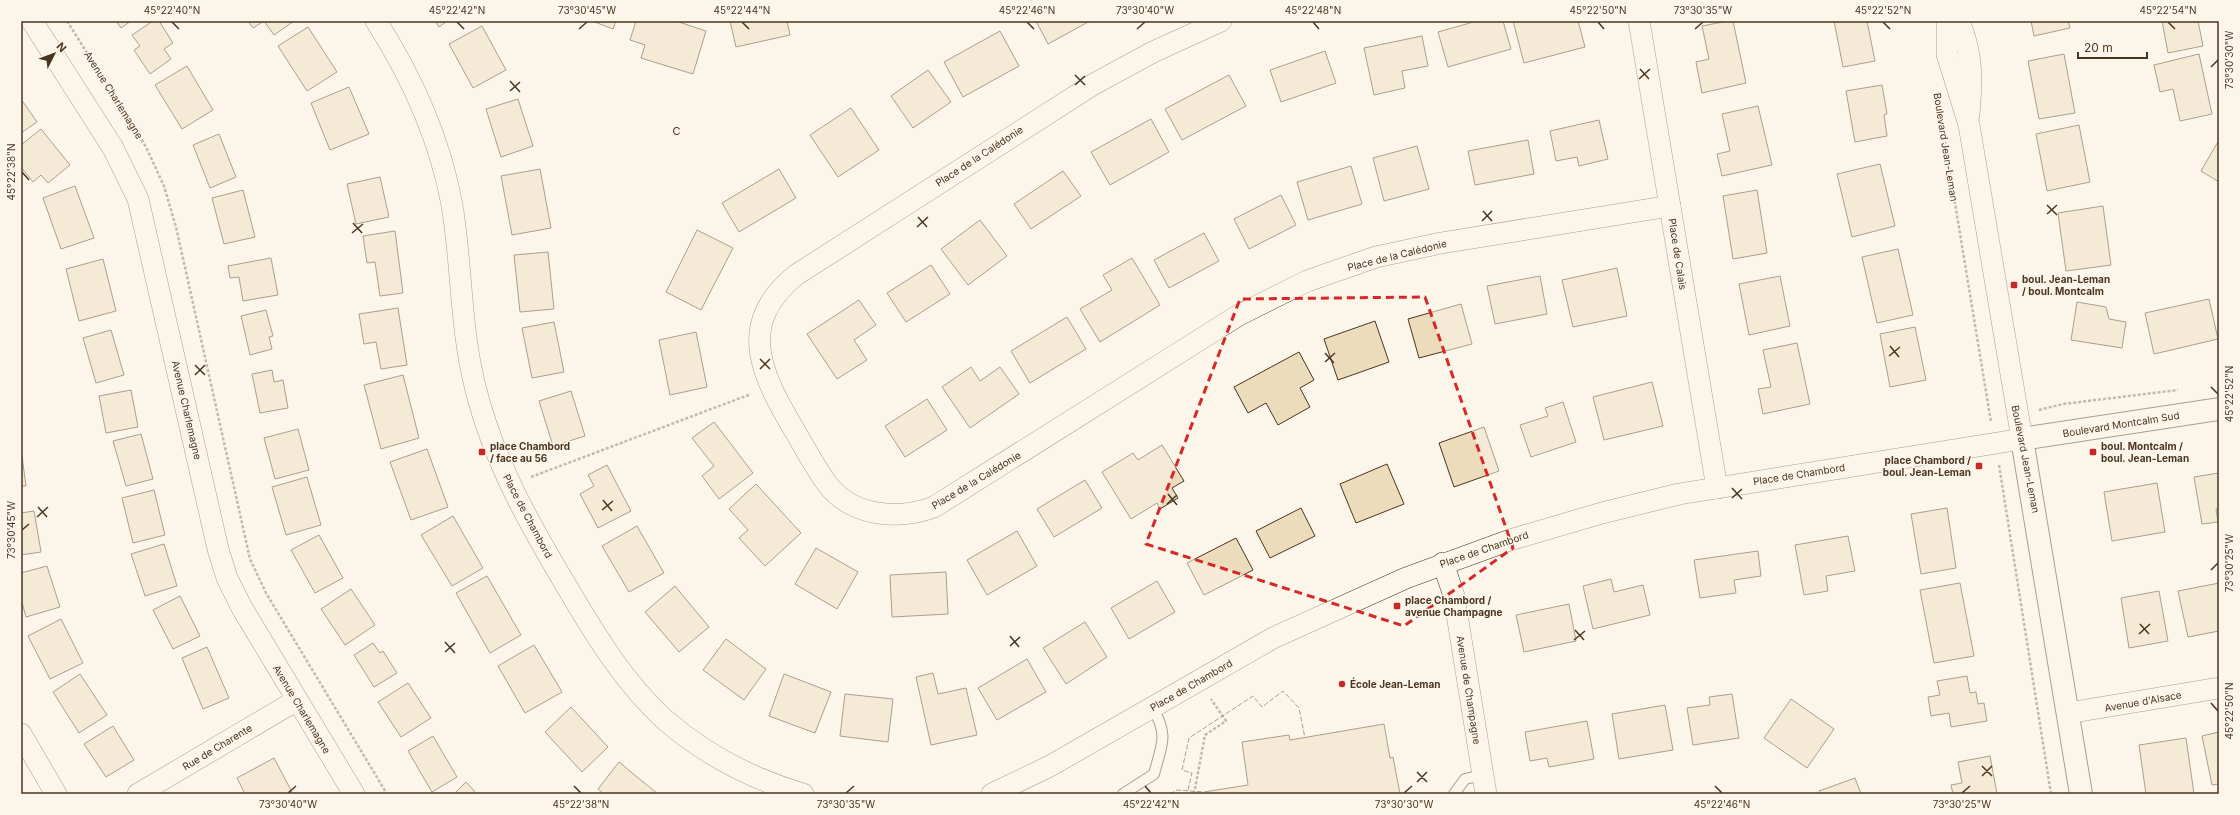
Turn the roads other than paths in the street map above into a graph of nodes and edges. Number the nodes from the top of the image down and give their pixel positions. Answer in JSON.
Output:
{"nodes":[{"id":1,"x":32,"y":21,"type":"edge"},
{"id":2,"x":376,"y":21,"type":"edge"},
{"id":3,"x":1221,"y":21,"type":"edge"},
{"id":4,"x":1639,"y":21,"type":"edge"},
{"id":5,"x":1947,"y":21,"type":"edge"},
{"id":6,"x":1959,"y":21,"type":"edge"},
{"id":7,"x":1969,"y":125,"type":"junction"},
{"id":8,"x":1670,"y":206,"type":"junction"},
{"id":9,"x":2219,"y":409,"type":"edge"},
{"id":10,"x":2022,"y":439,"type":"junction"},
{"id":11,"x":1718,"y":488,"type":"junction"},
{"id":12,"x":1443,"y":563,"type":"junction"},
{"id":13,"x":2219,"y":688,"type":"edge"},
{"id":14,"x":297,"y":700,"type":"junction"},
{"id":15,"x":1152,"y":707,"type":"junction"},
{"id":16,"x":2068,"y":713,"type":"junction"},
{"id":17,"x":21,"y":734,"type":"edge"},
{"id":18,"x":1484,"y":784,"type":"edge"},
{"id":19,"x":56,"y":794,"type":"edge"},
{"id":20,"x":138,"y":794,"type":"edge"},
{"id":21,"x":354,"y":794,"type":"edge"},
{"id":22,"x":803,"y":794,"type":"edge"},
{"id":23,"x":993,"y":794,"type":"edge"},
{"id":24,"x":1123,"y":794,"type":"edge"},
{"id":25,"x":1454,"y":794,"type":"edge"},
{"id":26,"x":2081,"y":794,"type":"edge"}],
"edges":[{"from":1,"to":14,"type":"street","name":"Avenue Charlemagne"},
{"from":2,"to":22,"type":"street","name":"Place de Chambord"},
{"from":3,"to":8,"type":"street","name":"Place de la Calédonie"},
{"from":4,"to":8,"type":"street","name":"Place de Calais"},
{"from":5,"to":7,"type":"street","name":"Boulevard Jean-Leman"},
{"from":6,"to":7,"type":"street","name":"Boulevard Jean-Leman"},
{"from":7,"to":10,"type":"street","name":"Boulevard Jean-Leman"},
{"from":8,"to":11,"type":"street","name":"Place de Calais"},
{"from":9,"to":10,"type":"street","name":"Boulevard Montcalm Sud"},
{"from":10,"to":11,"type":"street","name":"Place de Chambord"},
{"from":10,"to":16,"type":"street","name":"Boulevard Jean-Leman"},
{"from":11,"to":12,"type":"street","name":"Place de Chambord"},
{"from":12,"to":15,"type":"street","name":"Place de Chambord"},
{"from":12,"to":18,"type":"street","name":"Avenue de Champagne"},
{"from":13,"to":16,"type":"street","name":"Avenue d'Alsace"},
{"from":14,"to":20,"type":"street","name":"Rue de Charente"},
{"from":14,"to":21,"type":"street","name":"Avenue Charlemagne"},
{"from":15,"to":23,"type":"street","name":"Place de Chambord"},
{"from":15,"to":24,"type":"lane"},
{"from":16,"to":26,"type":"street","name":"Boulevard Jean-Leman"},
{"from":17,"to":19,"type":"street"},
{"from":18,"to":25,"type":"lane"}]}
